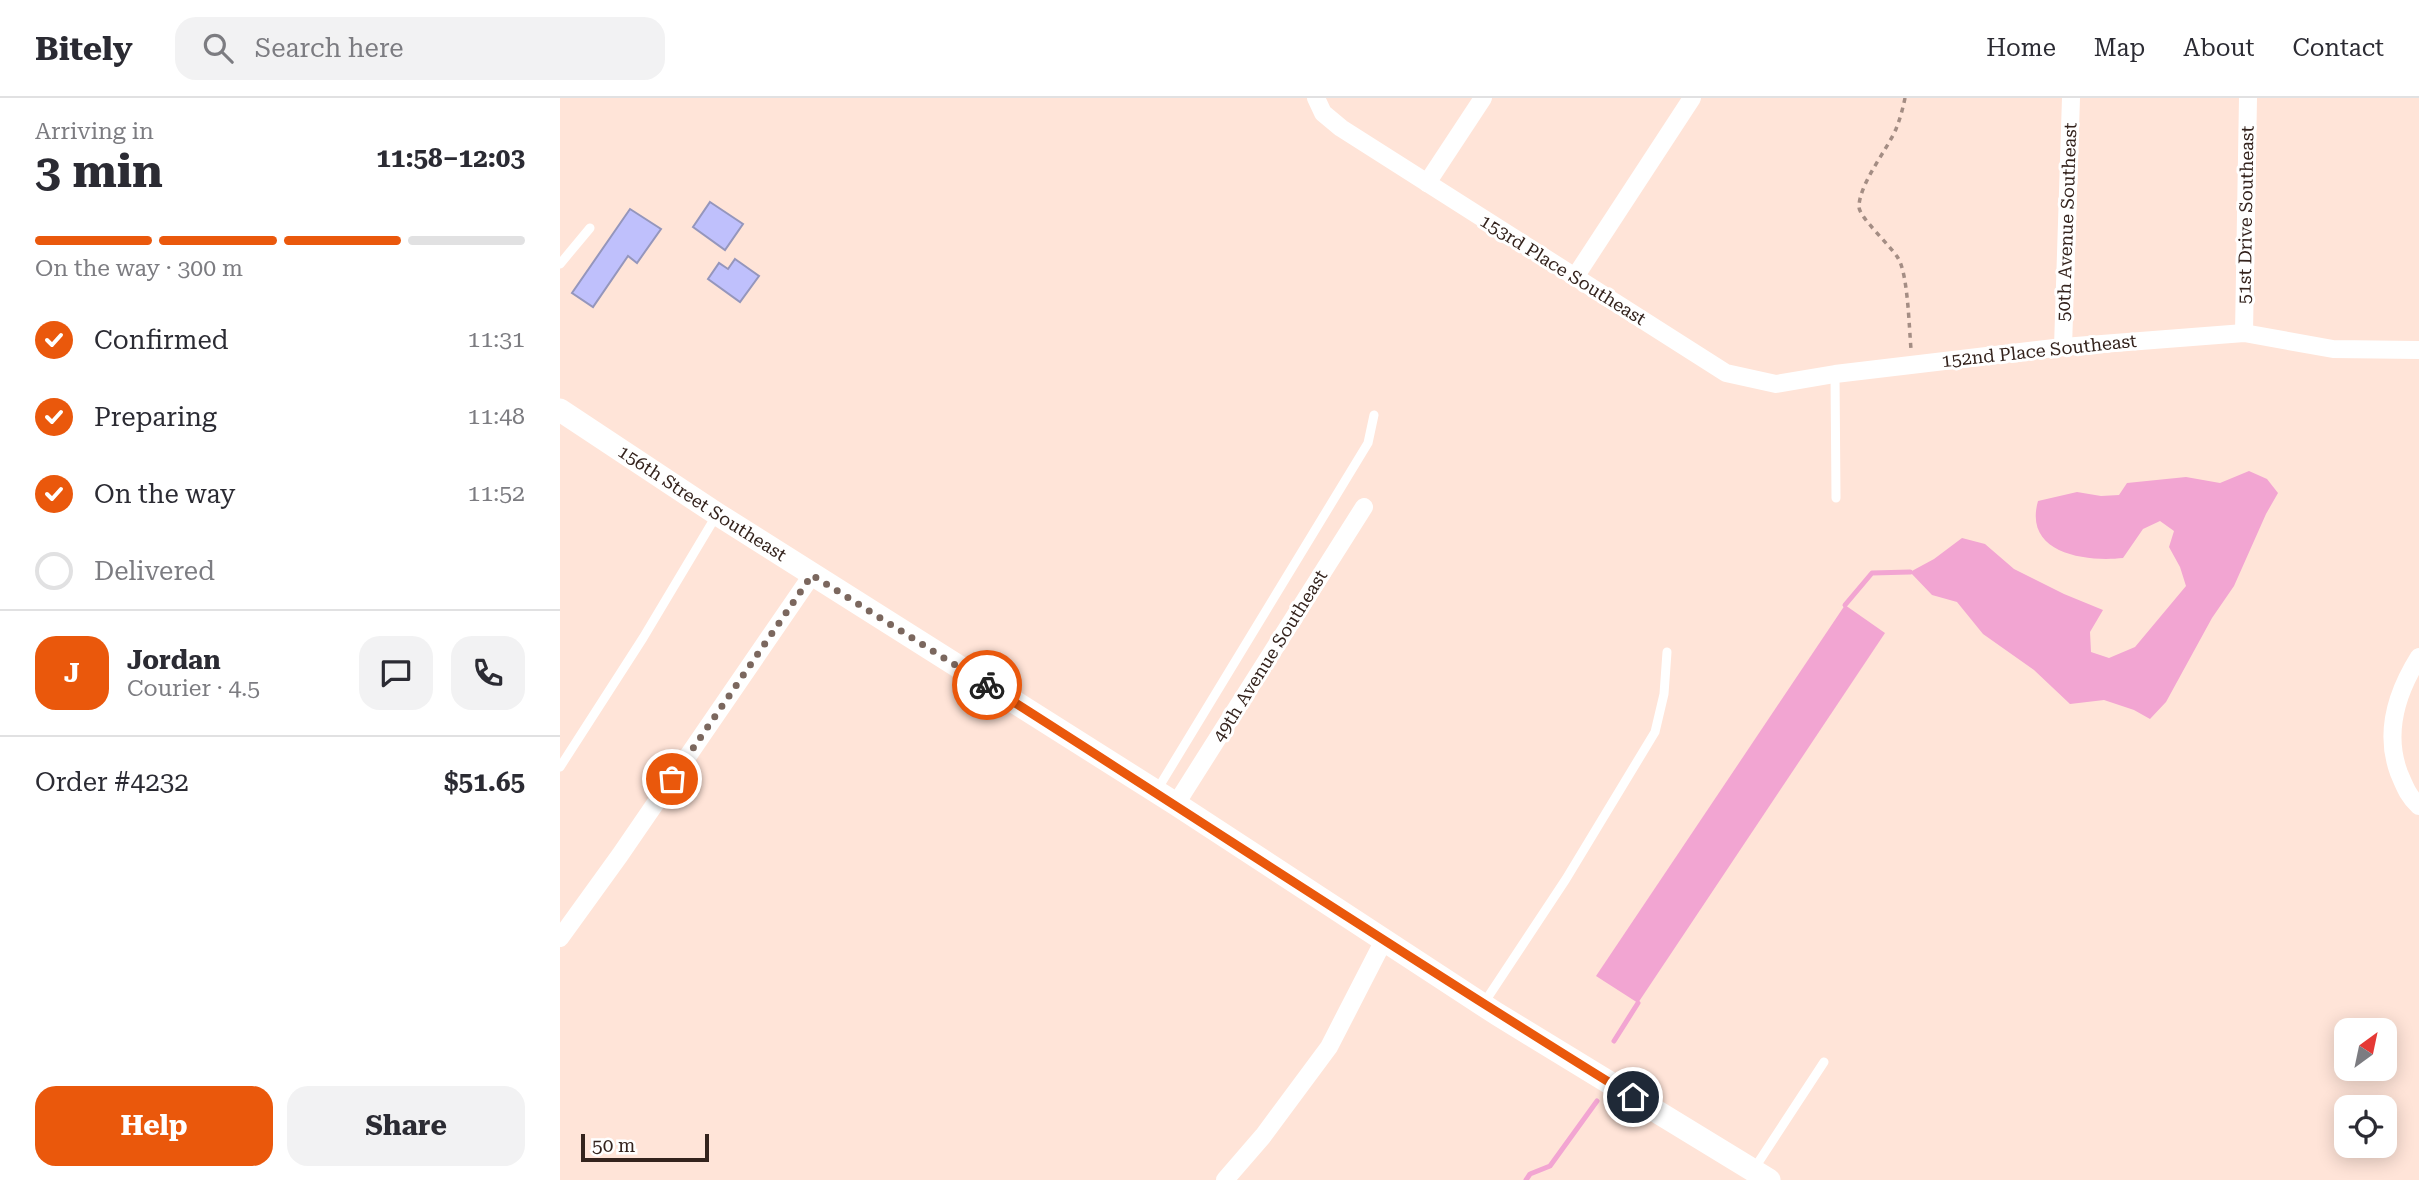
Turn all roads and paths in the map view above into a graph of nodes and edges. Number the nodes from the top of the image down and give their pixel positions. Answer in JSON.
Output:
{"nodes":[{"id":1,"x":1316,"y":98,"type":"edge"},
{"id":2,"x":1483,"y":98,"type":"edge"},
{"id":3,"x":1692,"y":98,"type":"edge"},
{"id":4,"x":1905,"y":98,"type":"edge"},
{"id":5,"x":2071,"y":98,"type":"edge"},
{"id":6,"x":2248,"y":98,"type":"edge"},
{"id":7,"x":1427,"y":183,"type":"junction"},
{"id":8,"x":590,"y":228,"type":"dead end"},
{"id":9,"x":560,"y":264,"type":"edge"},
{"id":10,"x":1575,"y":277,"type":"junction"},
{"id":11,"x":2244,"y":333,"type":"junction"},
{"id":12,"x":2063,"y":347,"type":"junction"},
{"id":13,"x":2419,"y":350,"type":"edge"},
{"id":14,"x":1913,"y":365,"type":"junction"},
{"id":15,"x":1835,"y":374,"type":"junction"},
{"id":16,"x":560,"y":410,"type":"edge"},
{"id":17,"x":1374,"y":415,"type":"dead end"},
{"id":18,"x":1836,"y":498,"type":"dead end"},
{"id":19,"x":1364,"y":507,"type":"dead end"},
{"id":20,"x":717,"y":514,"type":"junction"},
{"id":21,"x":812,"y":575,"type":"junction"},
{"id":22,"x":1667,"y":652,"type":"dead end"},
{"id":23,"x":2419,"y":657,"type":"edge"},
{"id":24,"x":560,"y":767,"type":"edge"},
{"id":25,"x":1156,"y":792,"type":"junction"},
{"id":26,"x":1176,"y":804,"type":"junction"},
{"id":27,"x":2419,"y":806,"type":"edge"},
{"id":28,"x":560,"y":938,"type":"edge"},
{"id":29,"x":1384,"y":940,"type":"junction"},
{"id":30,"x":1483,"y":1005,"type":"junction"},
{"id":31,"x":1824,"y":1062,"type":"dead end"},
{"id":32,"x":1761,"y":1175,"type":"edge"},
{"id":33,"x":1225,"y":1180,"type":"edge"}],
"edges":[{"from":1,"to":7,"type":"street","name":"153rd Place Southeast"},
{"from":2,"to":7,"type":"street"},
{"from":3,"to":10,"type":"street"},
{"from":4,"to":14,"type":"path"},
{"from":5,"to":12,"type":"street","name":"50th Avenue Southeast"},
{"from":6,"to":11,"type":"street","name":"51st Drive Southeast"},
{"from":7,"to":10,"type":"street","name":"153rd Place Southeast"},
{"from":8,"to":9,"type":"lane"},
{"from":10,"to":15,"type":"street","name":"153rd Place Southeast"},
{"from":11,"to":12,"type":"street","name":"152nd Place Southeast"},
{"from":11,"to":13,"type":"street","name":"152nd Place Southeast"},
{"from":12,"to":14,"type":"street","name":"152nd Place Southeast"},
{"from":14,"to":15,"type":"street","name":"152nd Place Southeast"},
{"from":15,"to":18,"type":"lane"},
{"from":16,"to":20,"type":"street","name":"156th Street Southeast"},
{"from":17,"to":25,"type":"lane"},
{"from":19,"to":26,"type":"street","name":"49th Avenue Southeast"},
{"from":20,"to":21,"type":"street","name":"156th Street Southeast"},
{"from":20,"to":24,"type":"lane"},
{"from":21,"to":25,"type":"street","name":"156th Street Southeast"},
{"from":21,"to":28,"type":"street"},
{"from":22,"to":30,"type":"lane"},
{"from":23,"to":27,"type":"street"},
{"from":25,"to":26,"type":"street","name":"156th Street Southeast"},
{"from":26,"to":29,"type":"street","name":"156th Street Southeast"},
{"from":29,"to":30,"type":"street","name":"156th Street Southeast"},
{"from":29,"to":33,"type":"street"},
{"from":30,"to":32,"type":"street","name":"156th Street Southeast"},
{"from":31,"to":32,"type":"lane"}]}
